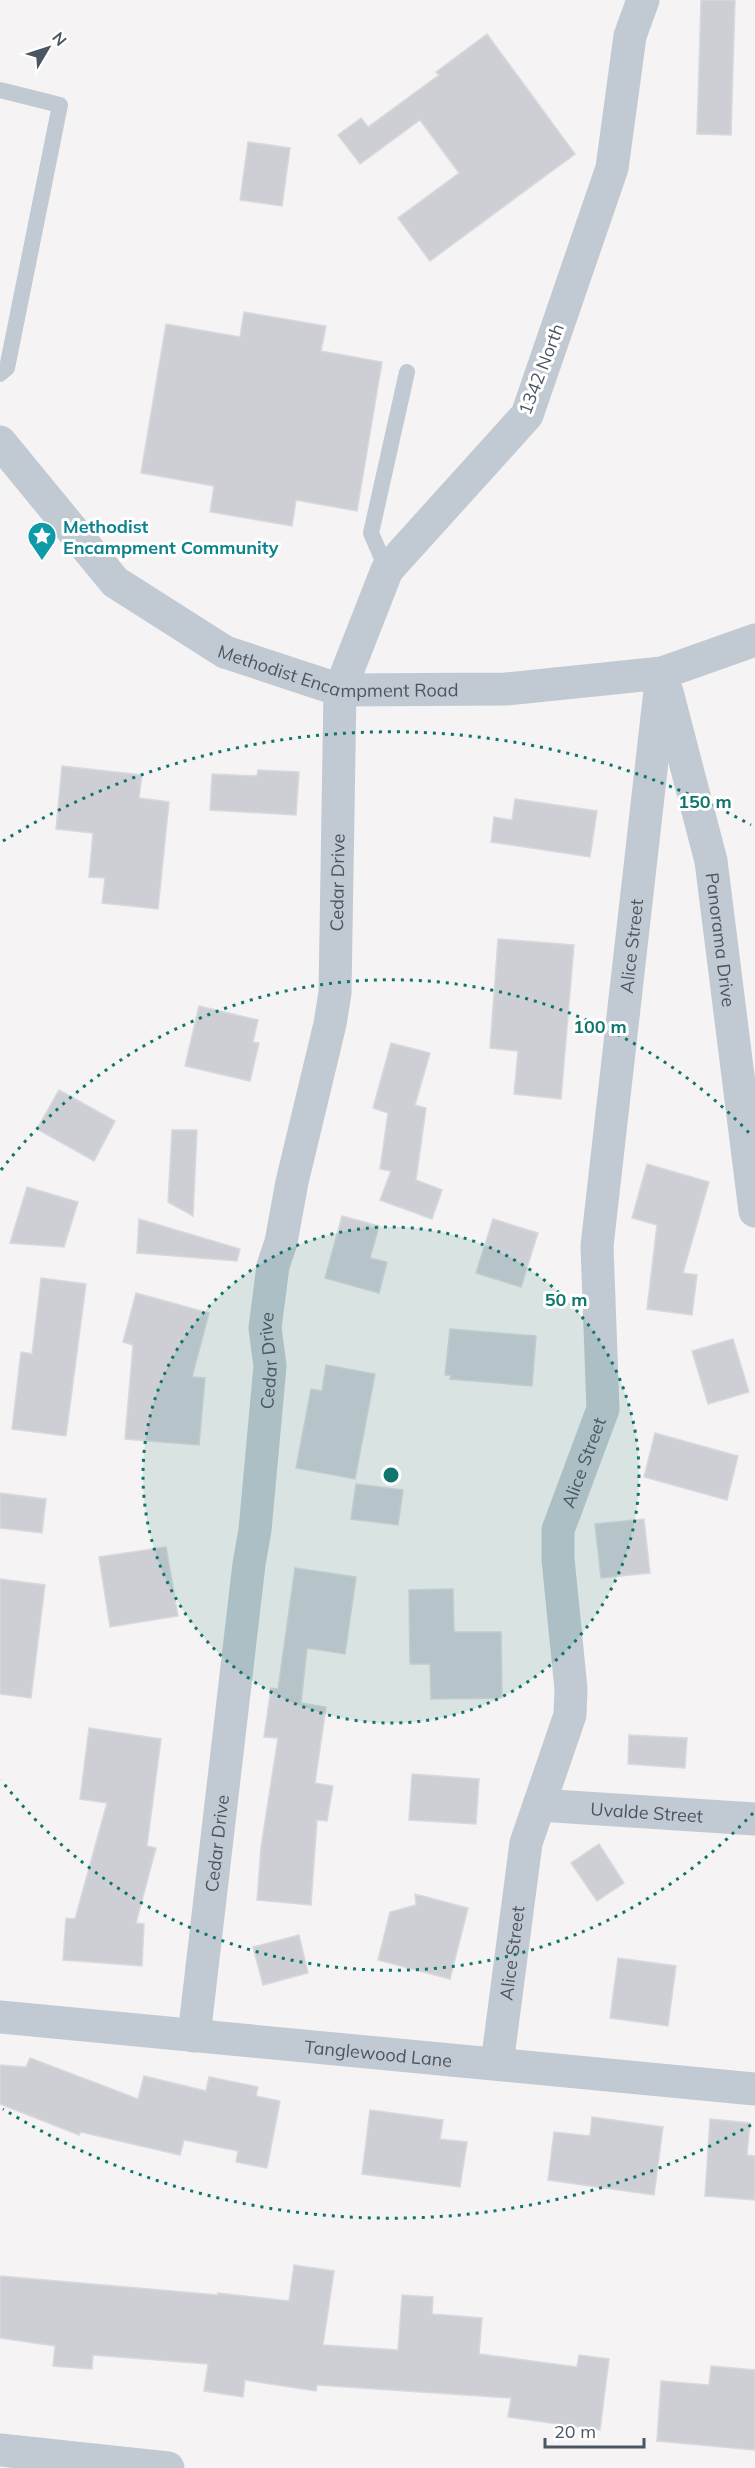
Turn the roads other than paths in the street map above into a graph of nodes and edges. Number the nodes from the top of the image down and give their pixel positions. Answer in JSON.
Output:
{"nodes":[{"id":1,"x":643,"y":0,"type":"edge"},
{"id":2,"x":0,"y":90,"type":"edge"},
{"id":3,"x":407,"y":372,"type":"dead end"},
{"id":4,"x":0,"y":374,"type":"edge"},
{"id":5,"x":0,"y":442,"type":"edge"},
{"id":6,"x":387,"y":570,"type":"junction"},
{"id":7,"x":755,"y":640,"type":"edge"},
{"id":8,"x":662,"y":673,"type":"junction"},
{"id":9,"x":340,"y":690,"type":"junction"},
{"id":10,"x":755,"y":1211,"type":"edge"},
{"id":11,"x":539,"y":1805,"type":"junction"},
{"id":12,"x":755,"y":1819,"type":"edge"},
{"id":13,"x":0,"y":2018,"type":"edge"},
{"id":14,"x":194,"y":2036,"type":"junction"},
{"id":15,"x":497,"y":2064,"type":"junction"},
{"id":16,"x":755,"y":2089,"type":"edge"},
{"id":17,"x":0,"y":2450,"type":"edge"},
{"id":18,"x":168,"y":2468,"type":"edge"}],
"edges":[{"from":1,"to":6,"type":"street","name":"1342 North"},
{"from":2,"to":4,"type":"lane"},
{"from":3,"to":6,"type":"lane"},
{"from":5,"to":9,"type":"street","name":"Methodist Encampment Road"},
{"from":6,"to":9,"type":"street","name":"1342 North"},
{"from":7,"to":8,"type":"street","name":"Methodist Encampment Road"},
{"from":8,"to":9,"type":"street","name":"Methodist Encampment Road"},
{"from":8,"to":10,"type":"street","name":"Panorama Drive"},
{"from":8,"to":11,"type":"street","name":"Alice Street"},
{"from":9,"to":14,"type":"street","name":"Cedar Drive"},
{"from":11,"to":12,"type":"street","name":"Uvalde Street"},
{"from":11,"to":15,"type":"street","name":"Alice Street"},
{"from":13,"to":14,"type":"street","name":"Tanglewood Lane"},
{"from":14,"to":15,"type":"street","name":"Tanglewood Lane"},
{"from":15,"to":16,"type":"street","name":"Tanglewood Lane"},
{"from":17,"to":18,"type":"street"}]}
